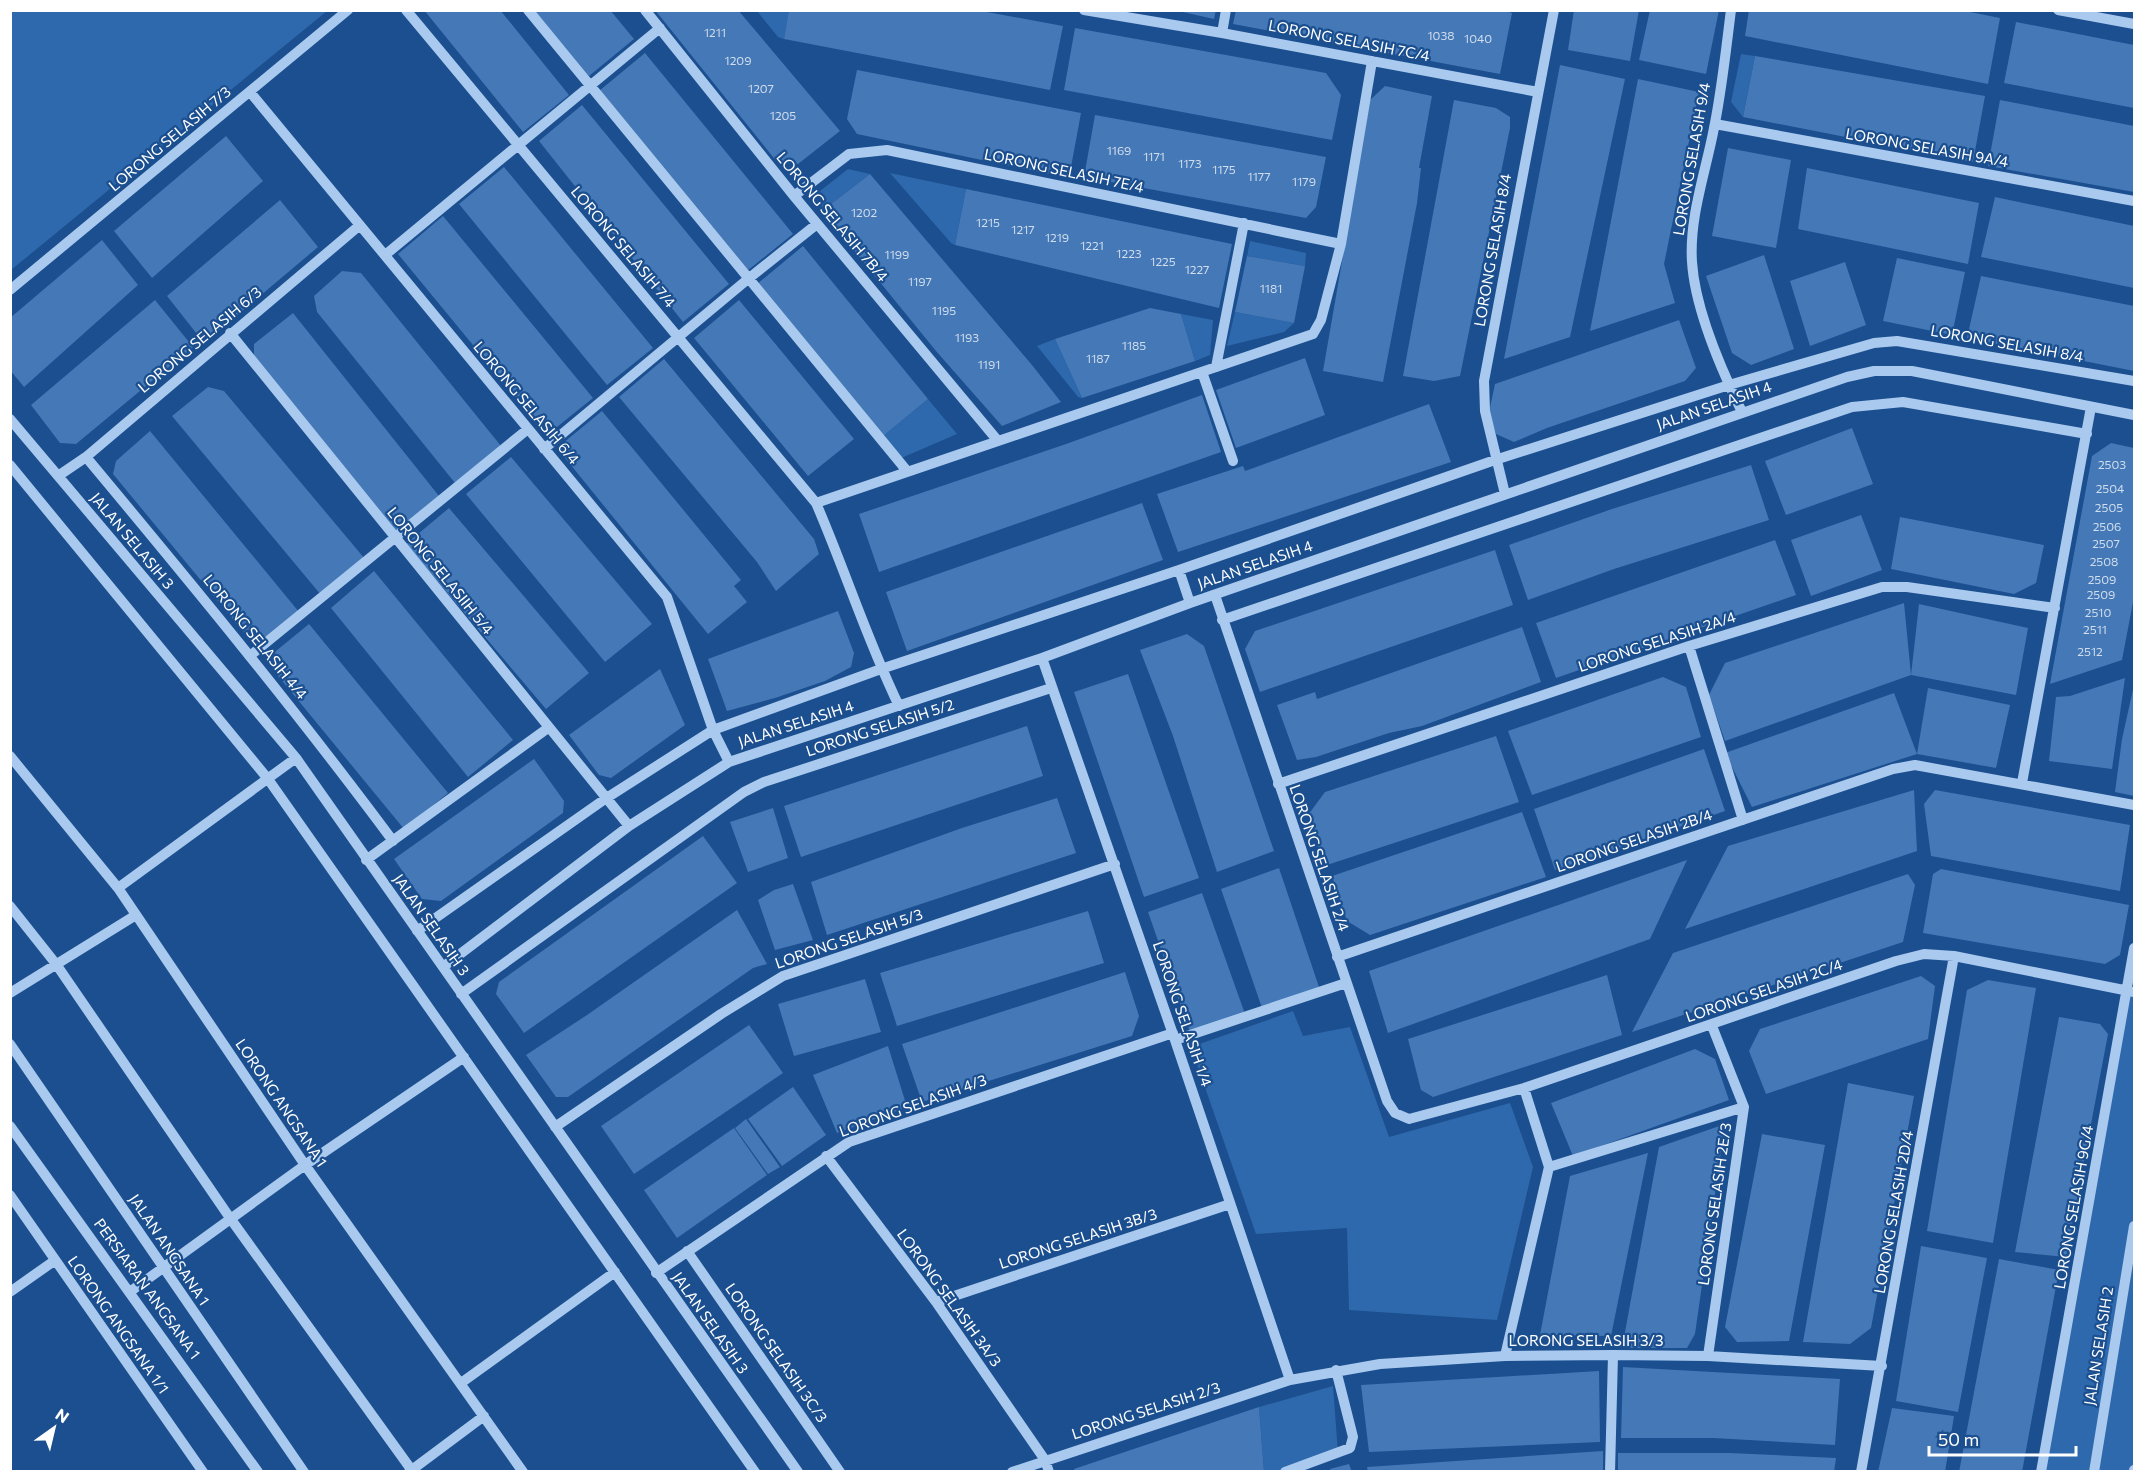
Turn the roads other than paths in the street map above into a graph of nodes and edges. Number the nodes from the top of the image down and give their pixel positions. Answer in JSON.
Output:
{"nodes":[{"id":1,"x":348,"y":10,"type":"edge"},
{"id":2,"x":406,"y":10,"type":"edge"},
{"id":3,"x":528,"y":10,"type":"edge"},
{"id":4,"x":645,"y":10,"type":"edge"},
{"id":5,"x":1084,"y":10,"type":"edge"},
{"id":6,"x":1226,"y":10,"type":"edge"},
{"id":7,"x":1554,"y":10,"type":"edge"},
{"id":8,"x":1731,"y":10,"type":"edge"},
{"id":9,"x":2058,"y":10,"type":"edge"},
{"id":10,"x":2134,"y":24,"type":"edge"},
{"id":11,"x":660,"y":28,"type":"junction"},
{"id":12,"x":1222,"y":33,"type":"junction"},
{"id":13,"x":1372,"y":61,"type":"junction"},
{"id":14,"x":592,"y":84,"type":"junction"},
{"id":15,"x":250,"y":92,"type":"junction"},
{"id":16,"x":1538,"y":92,"type":"junction"},
{"id":17,"x":1715,"y":124,"type":"junction"},
{"id":18,"x":519,"y":146,"type":"junction"},
{"id":19,"x":794,"y":196,"type":"junction"},
{"id":20,"x":2134,"y":201,"type":"edge"},
{"id":21,"x":817,"y":224,"type":"junction"},
{"id":22,"x":1244,"y":224,"type":"junction"},
{"id":23,"x":360,"y":225,"type":"junction"},
{"id":24,"x":1341,"y":244,"type":"junction"},
{"id":25,"x":385,"y":255,"type":"junction"},
{"id":26,"x":748,"y":279,"type":"junction"},
{"id":27,"x":10,"y":290,"type":"edge"},
{"id":28,"x":230,"y":333,"type":"junction"},
{"id":29,"x":679,"y":338,"type":"junction"},
{"id":30,"x":1216,"y":367,"type":"junction"},
{"id":31,"x":1202,"y":372,"type":"junction"},
{"id":32,"x":2134,"y":381,"type":"edge"},
{"id":33,"x":1729,"y":385,"type":"junction"},
{"id":34,"x":2091,"y":407,"type":"junction"},
{"id":35,"x":1742,"y":412,"type":"junction"},
{"id":36,"x":2134,"y":415,"type":"edge"},
{"id":37,"x":10,"y":419,"type":"edge"},
{"id":38,"x":528,"y":429,"type":"junction"},
{"id":39,"x":2087,"y":434,"type":"junction"},
{"id":40,"x":998,"y":441,"type":"junction"},
{"id":41,"x":544,"y":449,"type":"junction"},
{"id":42,"x":86,"y":457,"type":"junction"},
{"id":43,"x":1495,"y":460,"type":"junction"},
{"id":44,"x":1233,"y":461,"type":"dead end"},
{"id":45,"x":10,"y":465,"type":"edge"},
{"id":46,"x":907,"y":471,"type":"junction"},
{"id":47,"x":58,"y":476,"type":"junction"},
{"id":48,"x":1505,"y":495,"type":"junction"},
{"id":49,"x":816,"y":503,"type":"junction"},
{"id":50,"x":394,"y":538,"type":"junction"},
{"id":51,"x":1179,"y":570,"type":"junction"},
{"id":52,"x":1215,"y":595,"type":"junction"},
{"id":53,"x":1190,"y":603,"type":"junction"},
{"id":54,"x":2055,"y":608,"type":"junction"},
{"id":55,"x":1222,"y":620,"type":"junction"},
{"id":56,"x":1689,"y":646,"type":"junction"},
{"id":57,"x":251,"y":655,"type":"junction"},
{"id":58,"x":1041,"y":658,"type":"junction"},
{"id":59,"x":881,"y":669,"type":"junction"},
{"id":60,"x":1051,"y":688,"type":"junction"},
{"id":61,"x":899,"y":706,"type":"junction"},
{"id":62,"x":548,"y":728,"type":"junction"},
{"id":63,"x":713,"y":730,"type":"junction"},
{"id":64,"x":10,"y":756,"type":"edge"},
{"id":65,"x":296,"y":758,"type":"junction"},
{"id":66,"x":729,"y":762,"type":"junction"},
{"id":67,"x":268,"y":779,"type":"junction"},
{"id":68,"x":2022,"y":783,"type":"junction"},
{"id":69,"x":1278,"y":784,"type":"junction"},
{"id":70,"x":605,"y":799,"type":"junction"},
{"id":71,"x":2134,"y":804,"type":"edge"},
{"id":72,"x":1743,"y":820,"type":"junction"},
{"id":73,"x":629,"y":826,"type":"junction"},
{"id":74,"x":393,"y":840,"type":"junction"},
{"id":75,"x":366,"y":860,"type":"junction"},
{"id":76,"x":1115,"y":864,"type":"junction"},
{"id":77,"x":118,"y":888,"type":"junction"},
{"id":78,"x":10,"y":906,"type":"edge"},
{"id":79,"x":136,"y":915,"type":"junction"},
{"id":80,"x":417,"y":931,"type":"junction"},
{"id":81,"x":2134,"y":948,"type":"edge"},
{"id":82,"x":1954,"y":956,"type":"junction"},
{"id":83,"x":1337,"y":957,"type":"junction"},
{"id":84,"x":56,"y":964,"type":"junction"},
{"id":85,"x":443,"y":967,"type":"junction"},
{"id":86,"x":1346,"y":983,"type":"junction"},
{"id":87,"x":2131,"y":991,"type":"edge"},
{"id":88,"x":10,"y":993,"type":"edge"},
{"id":89,"x":461,"y":994,"type":"junction"},
{"id":90,"x":1712,"y":1026,"type":"junction"},
{"id":91,"x":1174,"y":1036,"type":"junction"},
{"id":92,"x":10,"y":1044,"type":"edge"},
{"id":93,"x":464,"y":1057,"type":"junction"},
{"id":94,"x":1524,"y":1088,"type":"junction"},
{"id":95,"x":1744,"y":1107,"type":"junction"},
{"id":96,"x":1409,"y":1119,"type":"joint"},
{"id":97,"x":10,"y":1126,"type":"edge"},
{"id":98,"x":555,"y":1126,"type":"junction"},
{"id":99,"x":826,"y":1156,"type":"junction"},
{"id":100,"x":305,"y":1165,"type":"junction"},
{"id":101,"x":1549,"y":1167,"type":"junction"},
{"id":102,"x":10,"y":1195,"type":"edge"},
{"id":103,"x":1230,"y":1204,"type":"junction"},
{"id":104,"x":230,"y":1218,"type":"junction"},
{"id":105,"x":2134,"y":1226,"type":"edge"},
{"id":106,"x":687,"y":1251,"type":"junction"},
{"id":107,"x":54,"y":1261,"type":"junction"},
{"id":108,"x":162,"y":1268,"type":"junction"},
{"id":109,"x":615,"y":1272,"type":"junction"},
{"id":110,"x":656,"y":1273,"type":"junction"},
{"id":111,"x":131,"y":1291,"type":"junction"},
{"id":112,"x":10,"y":1292,"type":"edge"},
{"id":113,"x":936,"y":1302,"type":"junction"},
{"id":114,"x":1613,"y":1355,"type":"junction"},
{"id":115,"x":1505,"y":1356,"type":"junction"},
{"id":116,"x":1708,"y":1356,"type":"junction"},
{"id":117,"x":1882,"y":1366,"type":"junction"},
{"id":118,"x":1336,"y":1370,"type":"junction"},
{"id":119,"x":1290,"y":1380,"type":"junction"},
{"id":120,"x":461,"y":1383,"type":"junction"},
{"id":121,"x":484,"y":1416,"type":"junction"},
{"id":122,"x":1045,"y":1460,"type":"junction"},
{"id":123,"x":411,"y":1471,"type":"edge"},
{"id":124,"x":203,"y":1472,"type":"edge"},
{"id":125,"x":258,"y":1472,"type":"edge"},
{"id":126,"x":304,"y":1472,"type":"edge"},
{"id":127,"x":523,"y":1472,"type":"edge"},
{"id":128,"x":755,"y":1472,"type":"edge"},
{"id":129,"x":798,"y":1472,"type":"edge"},
{"id":130,"x":840,"y":1472,"type":"edge"},
{"id":131,"x":1012,"y":1472,"type":"edge"},
{"id":132,"x":1049,"y":1472,"type":"edge"},
{"id":133,"x":1285,"y":1472,"type":"edge"},
{"id":134,"x":1610,"y":1472,"type":"edge"},
{"id":135,"x":1861,"y":1472,"type":"edge"},
{"id":136,"x":2042,"y":1472,"type":"edge"},
{"id":137,"x":2094,"y":1472,"type":"edge"}],
"edges":[{"from":1,"to":15,"type":"street","name":"LORONG SELASIH 7/3"},
{"from":2,"to":18,"type":"street","name":"LORONG SELASIH 7/4"},
{"from":3,"to":14,"type":"street"},
{"from":4,"to":11,"type":"street","name":"LORONG SELASIH 7B/4"},
{"from":5,"to":12,"type":"street","name":"LORONG SELASIH 7C/4"},
{"from":6,"to":12,"type":"street"},
{"from":7,"to":16,"type":"street","name":"LORONG SELASIH 8/4"},
{"from":8,"to":17,"type":"street","name":"LORONG SELASIH 9/4"},
{"from":9,"to":10,"type":"street"},
{"from":11,"to":14,"type":"street"},
{"from":11,"to":19,"type":"street","name":"LORONG SELASIH 7B/4"},
{"from":12,"to":13,"type":"street","name":"LORONG SELASIH 7C/4"},
{"from":13,"to":16,"type":"street","name":"LORONG SELASIH 7C/4"},
{"from":13,"to":24,"type":"street"},
{"from":14,"to":18,"type":"street"},
{"from":14,"to":26,"type":"street"},
{"from":15,"to":23,"type":"street","name":"LORONG SELASIH 6/4"},
{"from":15,"to":27,"type":"street","name":"LORONG SELASIH 7/3"},
{"from":16,"to":43,"type":"street","name":"LORONG SELASIH 8/4"},
{"from":17,"to":20,"type":"street","name":"LORONG SELASIH 9A/4"},
{"from":17,"to":33,"type":"street","name":"LORONG SELASIH 9/4"},
{"from":18,"to":25,"type":"street"},
{"from":18,"to":29,"type":"street","name":"LORONG SELASIH 7/4"},
{"from":19,"to":21,"type":"street","name":"LORONG SELASIH 7B/4"},
{"from":19,"to":22,"type":"street","name":"LORONG SELASIH 7E/4"},
{"from":21,"to":26,"type":"street"},
{"from":21,"to":40,"type":"street","name":"LORONG SELASIH 7B/4"},
{"from":22,"to":24,"type":"street","name":"LORONG SELASIH 7E/4"},
{"from":22,"to":30,"type":"street"},
{"from":23,"to":25,"type":"street","name":"LORONG SELASIH 6/4"},
{"from":23,"to":28,"type":"street","name":"LORONG SELASIH 6/3"},
{"from":24,"to":30,"type":"street"},
{"from":25,"to":38,"type":"street","name":"LORONG SELASIH 6/4"},
{"from":26,"to":29,"type":"street"},
{"from":26,"to":46,"type":"street"},
{"from":28,"to":42,"type":"street","name":"LORONG SELASIH 6/3"},
{"from":28,"to":50,"type":"street","name":"LORONG SELASIIH 5/4"},
{"from":29,"to":41,"type":"street"},
{"from":29,"to":49,"type":"street","name":"LORONG SELASIH 7/4"},
{"from":30,"to":31,"type":"street"},
{"from":31,"to":40,"type":"street"},
{"from":31,"to":44,"type":"street"},
{"from":32,"to":33,"type":"street","name":"LORONG SELASIH 8/4"},
{"from":33,"to":35,"type":"street","name":"LORONG SELASIH 9/4"},
{"from":33,"to":43,"type":"street","name":"LORONG SELASIH 8/4"},
{"from":34,"to":35,"type":"street","name":"JALAN SELASIH 4"},
{"from":34,"to":36,"type":"street","name":"JALAN SELASIH 4"},
{"from":34,"to":39,"type":"street"},
{"from":35,"to":48,"type":"street","name":"JALAN SELASIH 4"},
{"from":37,"to":47,"type":"street","name":"JALAN SELASIH 3"},
{"from":38,"to":41,"type":"street","name":"LORONG SELASIH 6/4"},
{"from":38,"to":50,"type":"street"},
{"from":39,"to":54,"type":"street"},
{"from":39,"to":55,"type":"street"},
{"from":40,"to":46,"type":"street"},
{"from":41,"to":63,"type":"street","name":"LORONG SELASIH 6/4"},
{"from":42,"to":47,"type":"street","name":"LORONG SELASIH 6/3"},
{"from":42,"to":57,"type":"street","name":"LORONG SELASIH 4/4"},
{"from":43,"to":48,"type":"street","name":"LORONG SELASIH 8/4"},
{"from":43,"to":51,"type":"street","name":"LORONG SELASIH 8/4"},
{"from":45,"to":67,"type":"street"},
{"from":46,"to":49,"type":"street"},
{"from":47,"to":65,"type":"street","name":"JALAN SELASIH 3"},
{"from":48,"to":52,"type":"street","name":"JALAN SELASIH 4"},
{"from":49,"to":59,"type":"street","name":"LORONG SELASIH 7/4"},
{"from":50,"to":57,"type":"street"},
{"from":50,"to":62,"type":"street","name":"LORONG SELASIIH 5/4"},
{"from":51,"to":53,"type":"street"},
{"from":51,"to":59,"type":"street","name":"LORONG SELASIH 8/4"},
{"from":52,"to":53,"type":"street","name":"JALAN SELASIH 4"},
{"from":52,"to":55,"type":"street","name":"LORONG SELASIH 2/4"},
{"from":53,"to":58,"type":"street","name":"JALAN SELASIH 4"},
{"from":54,"to":56,"type":"street","name":"LORONG SELASIH 2A/4"},
{"from":54,"to":68,"type":"street"},
{"from":55,"to":69,"type":"street","name":"LORONG SELASIH 2/4"},
{"from":56,"to":69,"type":"street","name":"LORONG SELASIH 2A/4"},
{"from":56,"to":72,"type":"street"},
{"from":57,"to":74,"type":"street","name":"LORONG SELASIH 4/4"},
{"from":58,"to":60,"type":"street","name":"LORONG SELASIH 1/4"},
{"from":58,"to":61,"type":"street","name":"JALAN SELASIH 4"},
{"from":59,"to":61,"type":"street","name":"LORONG SELASIH 7/4"},
{"from":59,"to":63,"type":"street","name":"LORONG SELASIH 8/4"},
{"from":60,"to":76,"type":"street","name":"LORONG SELASIH 1/4"},
{"from":60,"to":89,"type":"street","name":"LORONG SELASIH 5/2"},
{"from":61,"to":66,"type":"street","name":"JALAN SELASIH 4"},
{"from":62,"to":70,"type":"street","name":"LORONG SELASIIH 5/4"},
{"from":62,"to":74,"type":"street"},
{"from":63,"to":66,"type":"street","name":"LORONG SELASIH 6/4"},
{"from":63,"to":70,"type":"street","name":"LORONG SELASIH 8/4"},
{"from":64,"to":77,"type":"street","name":"LORONG ANGSANA 1"},
{"from":65,"to":67,"type":"street"},
{"from":65,"to":75,"type":"street","name":"JALAN SELASIH 3"},
{"from":66,"to":73,"type":"street","name":"JALAN SELASIH 4"},
{"from":67,"to":77,"type":"street"},
{"from":67,"to":93,"type":"street"},
{"from":68,"to":71,"type":"street","name":"LORONG SELASIH 2B/4"},
{"from":68,"to":72,"type":"street","name":"LORONG SELASIH 2B/4"},
{"from":69,"to":83,"type":"street","name":"LORONG SELASIH 2/4"},
{"from":70,"to":73,"type":"street","name":"LORONG SELASIIH 5/4"},
{"from":70,"to":80,"type":"street","name":"LORONG SELASIH 8/4"},
{"from":72,"to":83,"type":"street","name":"LORONG SELASIH 2B/4"},
{"from":73,"to":85,"type":"street","name":"JALAN SELASIH 4"},
{"from":74,"to":75,"type":"street"},
{"from":75,"to":80,"type":"street","name":"JALAN SELASIH 3"},
{"from":76,"to":91,"type":"street","name":"LORONG SELASIH 1/4"},
{"from":76,"to":98,"type":"street","name":"LORONG SELASIH 5/3"},
{"from":77,"to":79,"type":"street","name":"LORONG ANGSANA 1"},
{"from":78,"to":84,"type":"street"},
{"from":79,"to":84,"type":"street"},
{"from":79,"to":100,"type":"street","name":"LORONG ANGSANA 1"},
{"from":80,"to":85,"type":"street","name":"JALAN SELASIH 3"},
{"from":81,"to":87,"type":"street","name":"LORONG SELASIH 9G/4"},
{"from":82,"to":87,"type":"street","name":"LORONG SELASIH 2C/4"},
{"from":82,"to":90,"type":"street","name":"LORONG SELASIH 2C/4"},
{"from":82,"to":117,"type":"street","name":"LORONG SELASIH 2D/4"},
{"from":83,"to":86,"type":"street","name":"LORONG SELASIH 2/4"},
{"from":84,"to":88,"type":"street"},
{"from":84,"to":104,"type":"street"},
{"from":85,"to":89,"type":"street","name":"JALAN SELASIH 3"},
{"from":86,"to":91,"type":"street","name":"LORONG SELASIH 4/3"},
{"from":86,"to":96,"type":"street","name":"LORONG SELASIH 2/4"},
{"from":87,"to":136,"type":"street","name":"LORONG SELASIH 9G/4"},
{"from":89,"to":98,"type":"street","name":"JALAN SELASIH 3"},
{"from":90,"to":94,"type":"street","name":"LORONG SELASIH 2C/4"},
{"from":90,"to":95,"type":"street","name":"LORONG SELASIH 2E/3"},
{"from":91,"to":99,"type":"street","name":"LORONG SELASIH 4/3"},
{"from":91,"to":103,"type":"street","name":"LORONG SELASIH 1/4"},
{"from":92,"to":108,"type":"street","name":"JALAN ANGSANA 1"},
{"from":93,"to":100,"type":"street"},
{"from":93,"to":109,"type":"street"},
{"from":94,"to":96,"type":"street","name":"LORONG SELASIH 2C/4"},
{"from":94,"to":101,"type":"street"},
{"from":95,"to":101,"type":"street"},
{"from":95,"to":116,"type":"street","name":"LORONG SELASIH 2E/3"},
{"from":97,"to":111,"type":"street","name":"PERSIARAN ANGSANA 1"},
{"from":98,"to":110,"type":"street","name":"JALAN SELASIH 3"},
{"from":99,"to":106,"type":"street","name":"LORONG SELASIH 4/3"},
{"from":99,"to":113,"type":"street","name":"LORONG SELASIH 3A/3"},
{"from":100,"to":104,"type":"street"},
{"from":100,"to":120,"type":"street","name":"LORONG ANGSANA 1"},
{"from":101,"to":115,"type":"street"},
{"from":102,"to":107,"type":"street","name":"LORONG ANGSANA 1/1"},
{"from":103,"to":113,"type":"street","name":"LORONG SELASIH 3B/3"},
{"from":103,"to":119,"type":"street","name":"LORONG SELASIH 1/4"},
{"from":104,"to":108,"type":"street"},
{"from":104,"to":123,"type":"street"},
{"from":105,"to":137,"type":"street","name":"JALAN SELASIH 2"},
{"from":106,"to":110,"type":"street","name":"LORONG SELASIH 4/3"},
{"from":106,"to":130,"type":"street","name":"LORONG SELASIH 3C/3"},
{"from":107,"to":112,"type":"street"},
{"from":107,"to":124,"type":"street","name":"LORONG ANGSANA 1/1"},
{"from":108,"to":111,"type":"street"},
{"from":108,"to":126,"type":"street","name":"JALAN ANGSANA 1"},
{"from":109,"to":120,"type":"street"},
{"from":109,"to":128,"type":"street"},
{"from":110,"to":129,"type":"street","name":"JALAN SELASIH 3"},
{"from":111,"to":125,"type":"street","name":"PERSIARAN ANGSANA 1"},
{"from":113,"to":122,"type":"street","name":"LORONG SELASIH 3A/3"},
{"from":114,"to":115,"type":"street","name":"LORONG SELASIH 3/3"},
{"from":114,"to":116,"type":"street","name":"LORONG SELASIH 3/3"},
{"from":114,"to":134,"type":"street"},
{"from":115,"to":118,"type":"street","name":"LORONG SELASIH 3/3"},
{"from":116,"to":117,"type":"street","name":"LORONG SELASIH 3/3"},
{"from":117,"to":135,"type":"street","name":"LORONG SELASIH 2D/4"},
{"from":118,"to":119,"type":"street","name":"LORONG SELASIH 3/3"},
{"from":118,"to":133,"type":"street"},
{"from":119,"to":122,"type":"street","name":"LORONG SELASIH 2/3"},
{"from":120,"to":121,"type":"street","name":"LORONG ANGSANA 1"},
{"from":121,"to":123,"type":"street"},
{"from":121,"to":127,"type":"street","name":"LORONG ANGSANA 1"},
{"from":122,"to":131,"type":"street","name":"LORONG SELASIH 2/3"},
{"from":122,"to":132,"type":"street","name":"LORONG SELASIH 3A/3"}]}
